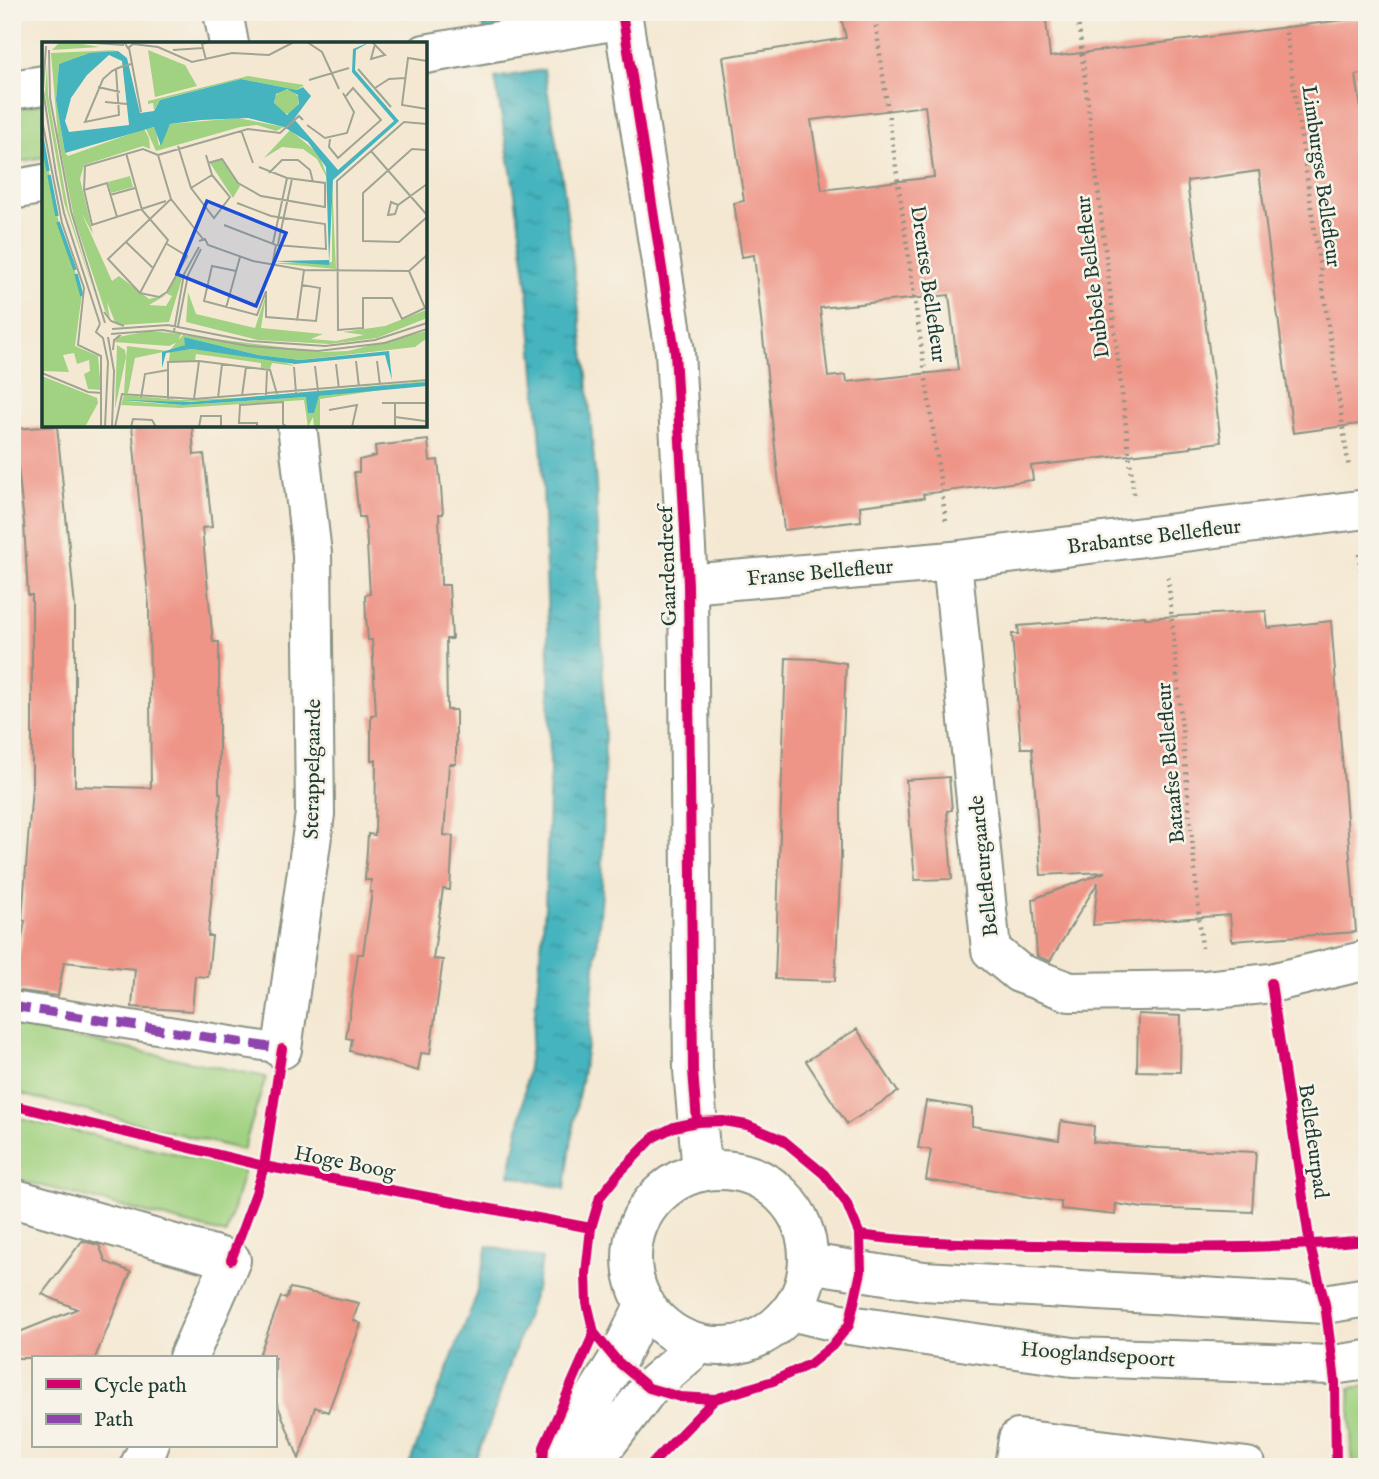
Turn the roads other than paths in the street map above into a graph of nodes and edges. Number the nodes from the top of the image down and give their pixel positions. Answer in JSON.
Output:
{"nodes":[{"id":1,"x":223,"y":12,"type":"edge"},
{"id":2,"x":622,"y":15,"type":"edge"},
{"id":3,"x":229,"y":42,"type":"edge"},
{"id":4,"x":427,"y":54,"type":"edge"},
{"id":5,"x":42,"y":85,"type":"edge"},
{"id":6,"x":12,"y":90,"type":"edge"},
{"id":7,"x":42,"y":184,"type":"edge"},
{"id":8,"x":12,"y":190,"type":"edge"},
{"id":9,"x":297,"y":427,"type":"edge"},
{"id":10,"x":1361,"y":510,"type":"edge"},
{"id":11,"x":952,"y":561,"type":"junction"},
{"id":12,"x":688,"y":584,"type":"junction"},
{"id":13,"x":1367,"y":960,"type":"edge"},
{"id":14,"x":12,"y":1006,"type":"edge"},
{"id":15,"x":282,"y":1049,"type":"joint"},
{"id":16,"x":702,"y":1172,"type":"junction"},
{"id":17,"x":12,"y":1198,"type":"edge"},
{"id":18,"x":808,"y":1263,"type":"junction"},
{"id":19,"x":1367,"y":1297,"type":"edge"},
{"id":20,"x":645,"y":1304,"type":"junction"},
{"id":21,"x":791,"y":1311,"type":"junction"},
{"id":22,"x":700,"y":1344,"type":"junction"},
{"id":23,"x":189,"y":1356,"type":"edge"},
{"id":24,"x":1367,"y":1360,"type":"edge"},
{"id":25,"x":148,"y":1448,"type":"edge"},
{"id":26,"x":1016,"y":1453,"type":"edge"},
{"id":27,"x":139,"y":1467,"type":"edge"},
{"id":28,"x":562,"y":1467,"type":"edge"},
{"id":29,"x":589,"y":1467,"type":"edge"},
{"id":30,"x":1247,"y":1467,"type":"edge"}],
"edges":[{"from":1,"to":3,"type":"street"},
{"from":2,"to":4,"type":"street"},
{"from":2,"to":12,"type":"street","name":"Gaardendreef"},
{"from":5,"to":6,"type":"street"},
{"from":7,"to":8,"type":"street"},
{"from":9,"to":15,"type":"street","name":"Sterappelgaarde"},
{"from":10,"to":11,"type":"street","name":"Brabantse Bellefleur"},
{"from":11,"to":12,"type":"street","name":"Franse Bellefleur"},
{"from":11,"to":13,"type":"street","name":"Bellefleurgaarde"},
{"from":12,"to":16,"type":"street","name":"Gaardendreef"},
{"from":14,"to":15,"type":"street"},
{"from":16,"to":18,"type":"street"},
{"from":16,"to":20,"type":"street"},
{"from":17,"to":23,"type":"street"},
{"from":18,"to":19,"type":"street"},
{"from":18,"to":21,"type":"street"},
{"from":20,"to":22,"type":"street"},
{"from":20,"to":28,"type":"street"},
{"from":21,"to":22,"type":"street"},
{"from":21,"to":24,"type":"street","name":"Hooglandsepoort"},
{"from":22,"to":29,"type":"street"},
{"from":25,"to":27,"type":"street"},
{"from":26,"to":30,"type":"street"}]}
